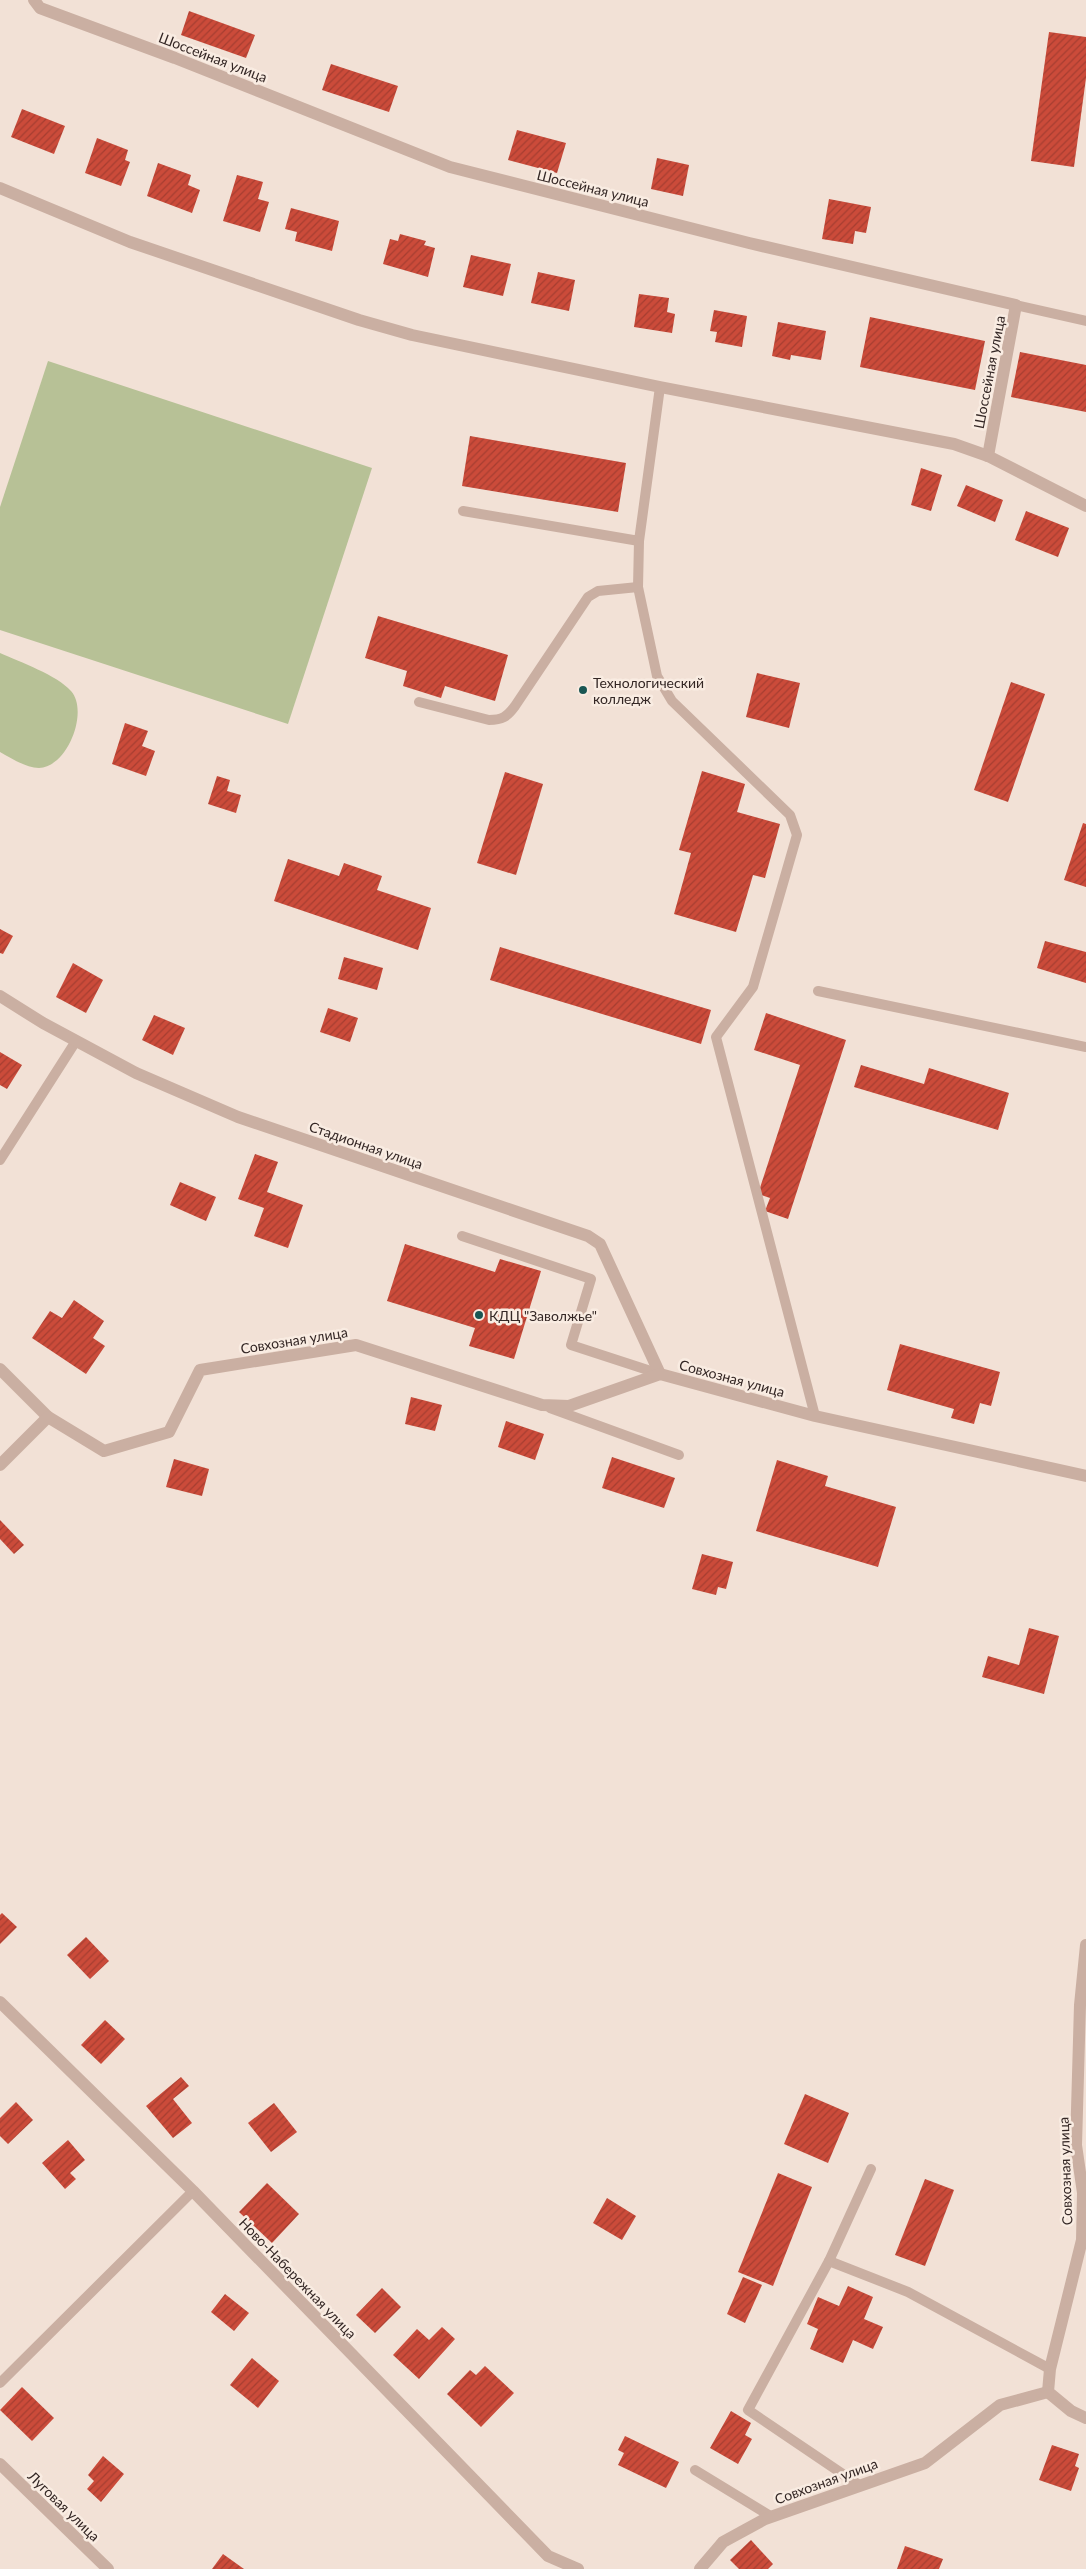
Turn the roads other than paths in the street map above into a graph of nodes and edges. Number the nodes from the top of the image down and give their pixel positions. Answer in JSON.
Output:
{"nodes":[{"id":1,"x":34,"y":0,"type":"edge"},
{"id":2,"x":0,"y":188,"type":"edge"},
{"id":3,"x":1016,"y":305,"type":"junction"},
{"id":4,"x":1086,"y":321,"type":"edge"},
{"id":5,"x":660,"y":388,"type":"junction"},
{"id":6,"x":988,"y":456,"type":"junction"},
{"id":7,"x":1086,"y":506,"type":"edge"},
{"id":8,"x":463,"y":511,"type":"dead end"},
{"id":9,"x":639,"y":541,"type":"junction"},
{"id":10,"x":638,"y":587,"type":"junction"},
{"id":11,"x":419,"y":702,"type":"dead end"},
{"id":12,"x":818,"y":991,"type":"dead end"},
{"id":13,"x":0,"y":996,"type":"edge"},
{"id":14,"x":76,"y":1041,"type":"junction"},
{"id":15,"x":1086,"y":1047,"type":"edge"},
{"id":16,"x":0,"y":1160,"type":"edge"},
{"id":17,"x":462,"y":1236,"type":"dead end"},
{"id":18,"x":0,"y":1369,"type":"edge"},
{"id":19,"x":660,"y":1374,"type":"junction"},
{"id":20,"x":542,"y":1405,"type":"junction"},
{"id":21,"x":814,"y":1416,"type":"junction"},
{"id":22,"x":48,"y":1417,"type":"junction"},
{"id":23,"x":679,"y":1455,"type":"dead end"},
{"id":24,"x":0,"y":1465,"type":"edge"},
{"id":25,"x":1086,"y":1476,"type":"edge"},
{"id":26,"x":1086,"y":1947,"type":"edge"},
{"id":27,"x":0,"y":2002,"type":"edge"},
{"id":28,"x":871,"y":2169,"type":"dead end"},
{"id":29,"x":193,"y":2191,"type":"junction"},
{"id":30,"x":829,"y":2261,"type":"junction"},
{"id":31,"x":1050,"y":2369,"type":"junction"},
{"id":32,"x":0,"y":2383,"type":"edge"},
{"id":33,"x":1048,"y":2392,"type":"junction"},
{"id":34,"x":1086,"y":2418,"type":"edge"},
{"id":35,"x":0,"y":2464,"type":"edge"},
{"id":36,"x":694,"y":2470,"type":"dead end"},
{"id":37,"x":859,"y":2485,"type":"junction"},
{"id":38,"x":772,"y":2517,"type":"junction"},
{"id":39,"x":108,"y":2569,"type":"edge"},
{"id":40,"x":578,"y":2569,"type":"edge"},
{"id":41,"x":700,"y":2569,"type":"edge"}],
"edges":[{"from":1,"to":3,"type":"street","name":"Шоссейная улица"},
{"from":2,"to":5,"type":"street"},
{"from":3,"to":4,"type":"lane"},
{"from":3,"to":6,"type":"street","name":"Шоссейная улица"},
{"from":5,"to":6,"type":"street"},
{"from":5,"to":9,"type":"lane"},
{"from":6,"to":7,"type":"street"},
{"from":8,"to":9,"type":"lane"},
{"from":9,"to":10,"type":"lane"},
{"from":10,"to":11,"type":"lane"},
{"from":10,"to":21,"type":"lane"},
{"from":12,"to":15,"type":"lane"},
{"from":13,"to":14,"type":"street","name":"Стадионная улица"},
{"from":14,"to":16,"type":"lane"},
{"from":14,"to":19,"type":"street","name":"Стадионная улица"},
{"from":17,"to":19,"type":"lane"},
{"from":18,"to":22,"type":"street"},
{"from":19,"to":20,"type":"street","name":"Совхозная улица"},
{"from":19,"to":21,"type":"street","name":"Совхозная улица"},
{"from":20,"to":22,"type":"street","name":"Совхозная улица"},
{"from":20,"to":23,"type":"lane"},
{"from":21,"to":25,"type":"street","name":"Совхозная улица"},
{"from":22,"to":24,"type":"street"},
{"from":26,"to":31,"type":"street","name":"Совхозная улица"},
{"from":27,"to":29,"type":"street","name":"Ново-Набережная улица"},
{"from":28,"to":30,"type":"lane"},
{"from":29,"to":32,"type":"lane"},
{"from":29,"to":40,"type":"street","name":"Ново-Набережная улица"},
{"from":30,"to":31,"type":"lane"},
{"from":30,"to":37,"type":"lane"},
{"from":31,"to":33,"type":"street","name":"Совхозная улица"},
{"from":33,"to":34,"type":"street"},
{"from":33,"to":37,"type":"street","name":"Совхозная улица"},
{"from":35,"to":39,"type":"street","name":"Луговая улица"},
{"from":36,"to":38,"type":"lane"},
{"from":37,"to":38,"type":"street","name":"Совхозная улица"},
{"from":38,"to":41,"type":"street","name":"Совхозная улица"}]}
